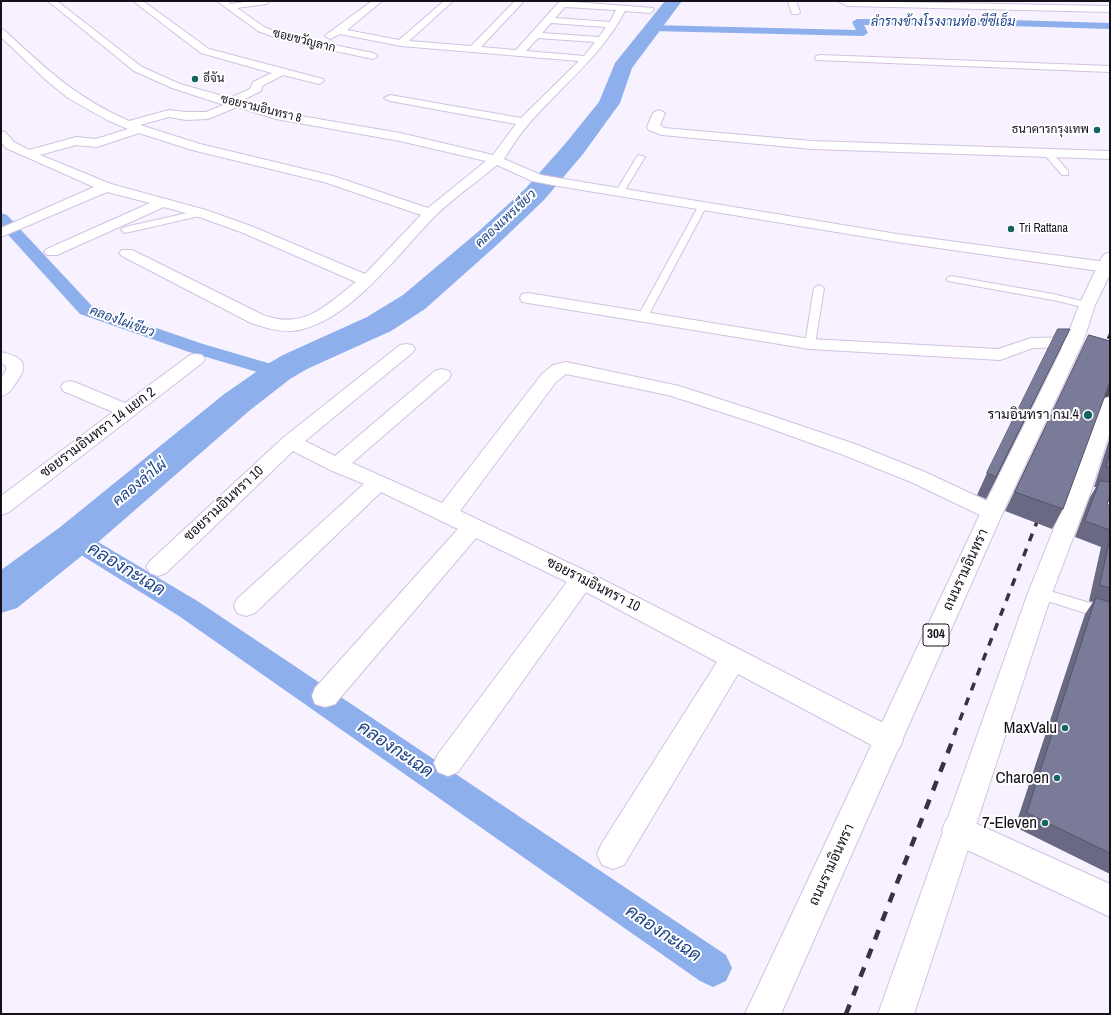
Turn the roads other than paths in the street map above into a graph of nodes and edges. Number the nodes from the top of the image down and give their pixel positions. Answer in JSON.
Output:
{"nodes":[{"id":1,"x":52,"y":1,"type":"edge"},
{"id":2,"x":141,"y":1,"type":"edge"},
{"id":3,"x":266,"y":1,"type":"edge"},
{"id":4,"x":378,"y":1,"type":"edge"},
{"id":5,"x":449,"y":1,"type":"edge"},
{"id":6,"x":520,"y":1,"type":"edge"},
{"id":7,"x":792,"y":1,"type":"edge"},
{"id":8,"x":842,"y":1,"type":"edge"},
{"id":9,"x":564,"y":3,"type":"edge"},
{"id":10,"x":225,"y":4,"type":"edge"},
{"id":11,"x":622,"y":8,"type":"junction"},
{"id":12,"x":1110,"y":9,"type":"edge"},
{"id":13,"x":650,"y":10,"type":"dead end"},
{"id":14,"x":795,"y":12,"type":"dead end"},
{"id":15,"x":548,"y":20,"type":"junction"},
{"id":16,"x":612,"y":25,"type":"junction"},
{"id":17,"x":339,"y":31,"type":"junction"},
{"id":18,"x":1,"y":32,"type":"edge"},
{"id":19,"x":536,"y":35,"type":"junction"},
{"id":20,"x":325,"y":38,"type":"dead end"},
{"id":21,"x":602,"y":40,"type":"junction"},
{"id":22,"x":401,"y":43,"type":"junction"},
{"id":23,"x":474,"y":48,"type":"junction"},
{"id":24,"x":520,"y":52,"type":"junction"},
{"id":25,"x":373,"y":56,"type":"dead end"},
{"id":26,"x":820,"y":58,"type":"dead end"},
{"id":27,"x":587,"y":59,"type":"junction"},
{"id":28,"x":1110,"y":69,"type":"edge"},
{"id":29,"x":282,"y":72,"type":"junction"},
{"id":30,"x":319,"y":80,"type":"dead end"},
{"id":31,"x":390,"y":98,"type":"dead end"},
{"id":32,"x":232,"y":103,"type":"junction"},
{"id":33,"x":659,"y":113,"type":"dead end"},
{"id":34,"x":524,"y":122,"type":"junction"},
{"id":35,"x":132,"y":127,"type":"junction"},
{"id":36,"x":1,"y":135,"type":"edge"},
{"id":37,"x":1047,"y":152,"type":"junction"},
{"id":38,"x":28,"y":154,"type":"junction"},
{"id":39,"x":1110,"y":155,"type":"edge"},
{"id":40,"x":641,"y":157,"type":"dead end"},
{"id":41,"x":496,"y":160,"type":"junction"},
{"id":42,"x":1065,"y":173,"type":"dead end"},
{"id":43,"x":106,"y":187,"type":"junction"},
{"id":44,"x":619,"y":193,"type":"junction"},
{"id":45,"x":162,"y":203,"type":"junction"},
{"id":46,"x":702,"y":207,"type":"junction"},
{"id":47,"x":200,"y":213,"type":"junction"},
{"id":48,"x":430,"y":213,"type":"junction"},
{"id":49,"x":125,"y":230,"type":"dead end"},
{"id":50,"x":1,"y":233,"type":"edge"},
{"id":51,"x":52,"y":252,"type":"dead end"},
{"id":52,"x":127,"y":253,"type":"dead end"},
{"id":53,"x":1108,"y":262,"type":"edge"},
{"id":54,"x":951,"y":279,"type":"dead end"},
{"id":55,"x":367,"y":281,"type":"junction"},
{"id":56,"x":820,"y":288,"type":"dead end"},
{"id":57,"x":528,"y":298,"type":"dead end"},
{"id":58,"x":1087,"y":305,"type":"junction"},
{"id":59,"x":642,"y":318,"type":"junction"},
{"id":60,"x":1074,"y":342,"type":"junction"},
{"id":61,"x":810,"y":344,"type":"junction"},
{"id":62,"x":406,"y":349,"type":"dead end"},
{"id":63,"x":1,"y":357,"type":"edge"},
{"id":64,"x":196,"y":359,"type":"dead end"},
{"id":65,"x":442,"y":375,"type":"dead end"},
{"id":66,"x":70,"y":387,"type":"dead end"},
{"id":67,"x":1,"y":390,"type":"edge"},
{"id":68,"x":1110,"y":403,"type":"edge"},
{"id":69,"x":126,"y":411,"type":"junction"},
{"id":70,"x":1106,"y":424,"type":"edge"},
{"id":71,"x":291,"y":442,"type":"junction"},
{"id":72,"x":337,"y":465,"type":"junction"},
{"id":73,"x":378,"y":482,"type":"junction"},
{"id":74,"x":1,"y":507,"type":"edge"},
{"id":75,"x":992,"y":512,"type":"junction"},
{"id":76,"x":446,"y":514,"type":"junction"},
{"id":77,"x":474,"y":526,"type":"junction"},
{"id":78,"x":158,"y":567,"type":"dead end"},
{"id":79,"x":582,"y":579,"type":"junction"},
{"id":80,"x":1040,"y":593,"type":"junction"},
{"id":81,"x":246,"y":606,"type":"dead end"},
{"id":82,"x":1110,"y":615,"type":"edge"},
{"id":83,"x":734,"y":658,"type":"junction"},
{"id":84,"x":325,"y":696,"type":"dead end"},
{"id":85,"x":889,"y":740,"type":"junction"},
{"id":86,"x":448,"y":763,"type":"dead end"},
{"id":87,"x":958,"y":830,"type":"junction"},
{"id":88,"x":613,"y":854,"type":"dead end"},
{"id":89,"x":1110,"y":901,"type":"edge"},
{"id":90,"x":763,"y":1014,"type":"edge"},
{"id":91,"x":896,"y":1014,"type":"edge"}],
"edges":[{"from":1,"to":32,"type":"street","name":"ซอยรามอินทรา 8"},
{"from":2,"to":29,"type":"street"},
{"from":3,"to":10,"type":"street"},
{"from":4,"to":17,"type":"street"},
{"from":5,"to":22,"type":"street"},
{"from":6,"to":23,"type":"street"},
{"from":7,"to":14,"type":"street"},
{"from":8,"to":12,"type":"street"},
{"from":9,"to":11,"type":"street"},
{"from":9,"to":15,"type":"street"},
{"from":10,"to":25,"type":"street","name":"ซอยขวัญลาก"},
{"from":11,"to":13,"type":"street"},
{"from":11,"to":16,"type":"street"},
{"from":15,"to":16,"type":"street"},
{"from":15,"to":19,"type":"street"},
{"from":16,"to":21,"type":"street"},
{"from":17,"to":20,"type":"street"},
{"from":17,"to":22,"type":"street"},
{"from":18,"to":35,"type":"street"},
{"from":19,"to":21,"type":"street"},
{"from":19,"to":24,"type":"street"},
{"from":21,"to":27,"type":"street"},
{"from":22,"to":23,"type":"street"},
{"from":23,"to":24,"type":"street"},
{"from":24,"to":27,"type":"street"},
{"from":26,"to":28,"type":"street"},
{"from":27,"to":34,"type":"street"},
{"from":29,"to":30,"type":"street"},
{"from":29,"to":32,"type":"street"},
{"from":31,"to":34,"type":"street"},
{"from":32,"to":35,"type":"street"},
{"from":32,"to":41,"type":"street","name":"ซอยรามอินทรา 8"},
{"from":33,"to":37,"type":"street"},
{"from":34,"to":41,"type":"street"},
{"from":35,"to":38,"type":"street"},
{"from":35,"to":48,"type":"street"},
{"from":36,"to":38,"type":"street"},
{"from":37,"to":39,"type":"street"},
{"from":37,"to":42,"type":"lane"},
{"from":38,"to":43,"type":"street"},
{"from":40,"to":44,"type":"lane"},
{"from":41,"to":44,"type":"street","name":"ซอยรามอินทรา 8"},
{"from":41,"to":48,"type":"street"},
{"from":43,"to":45,"type":"street"},
{"from":43,"to":50,"type":"street"},
{"from":44,"to":46,"type":"street","name":"ซอยรามอินทรา 8"},
{"from":45,"to":47,"type":"street"},
{"from":45,"to":51,"type":"street"},
{"from":46,"to":53,"type":"street","name":"ซอยรามอินทรา 8"},
{"from":46,"to":59,"type":"lane"},
{"from":47,"to":49,"type":"lane"},
{"from":47,"to":55,"type":"street"},
{"from":48,"to":55,"type":"street"},
{"from":52,"to":55,"type":"street"},
{"from":53,"to":58,"type":"street","name":"ถนนรามอินทรา","number":"304"},
{"from":54,"to":58,"type":"lane"},
{"from":56,"to":61,"type":"lane"},
{"from":57,"to":59,"type":"street"},
{"from":58,"to":60,"type":"street","name":"ถนนรามอินทรา","number":"304"},
{"from":59,"to":61,"type":"street"},
{"from":60,"to":61,"type":"street"},
{"from":60,"to":75,"type":"street","name":"ถนนรามอินทรา","number":"304"},
{"from":62,"to":71,"type":"street","name":"ซอยรามอินทรา 10"},
{"from":63,"to":67,"type":"street"},
{"from":64,"to":69,"type":"street","name":"ซอยรามอินทรา 14 แยก 2"},
{"from":65,"to":72,"type":"street"},
{"from":66,"to":69,"type":"street"},
{"from":68,"to":70,"type":"street"},
{"from":69,"to":74,"type":"street","name":"ซอยรามอินทรา 14 แยก 2"},
{"from":70,"to":80,"type":"street"},
{"from":71,"to":72,"type":"street","name":"ซอยรามอินทรา 10"},
{"from":71,"to":78,"type":"street","name":"ซอยรามอินทรา 10"},
{"from":72,"to":73,"type":"street","name":"ซอยรามอินทรา 10"},
{"from":73,"to":76,"type":"street","name":"ซอยรามอินทรา 10"},
{"from":73,"to":81,"type":"street"},
{"from":75,"to":76,"type":"street"},
{"from":75,"to":85,"type":"street","name":"ถนนรามอินทรา","number":"304"},
{"from":76,"to":77,"type":"street","name":"ซอยรามอินทรา 10"},
{"from":77,"to":79,"type":"street","name":"ซอยรามอินทรา 10"},
{"from":77,"to":84,"type":"street"},
{"from":79,"to":83,"type":"street","name":"ซอยรามอินทรา 10"},
{"from":79,"to":86,"type":"street"},
{"from":80,"to":82,"type":"lane"},
{"from":80,"to":87,"type":"street"},
{"from":83,"to":85,"type":"street","name":"ซอยรามอินทรา 10"},
{"from":83,"to":88,"type":"street"},
{"from":85,"to":90,"type":"street","name":"ถนนรามอินทรา","number":"304"},
{"from":87,"to":89,"type":"street"},
{"from":87,"to":91,"type":"street"}]}
